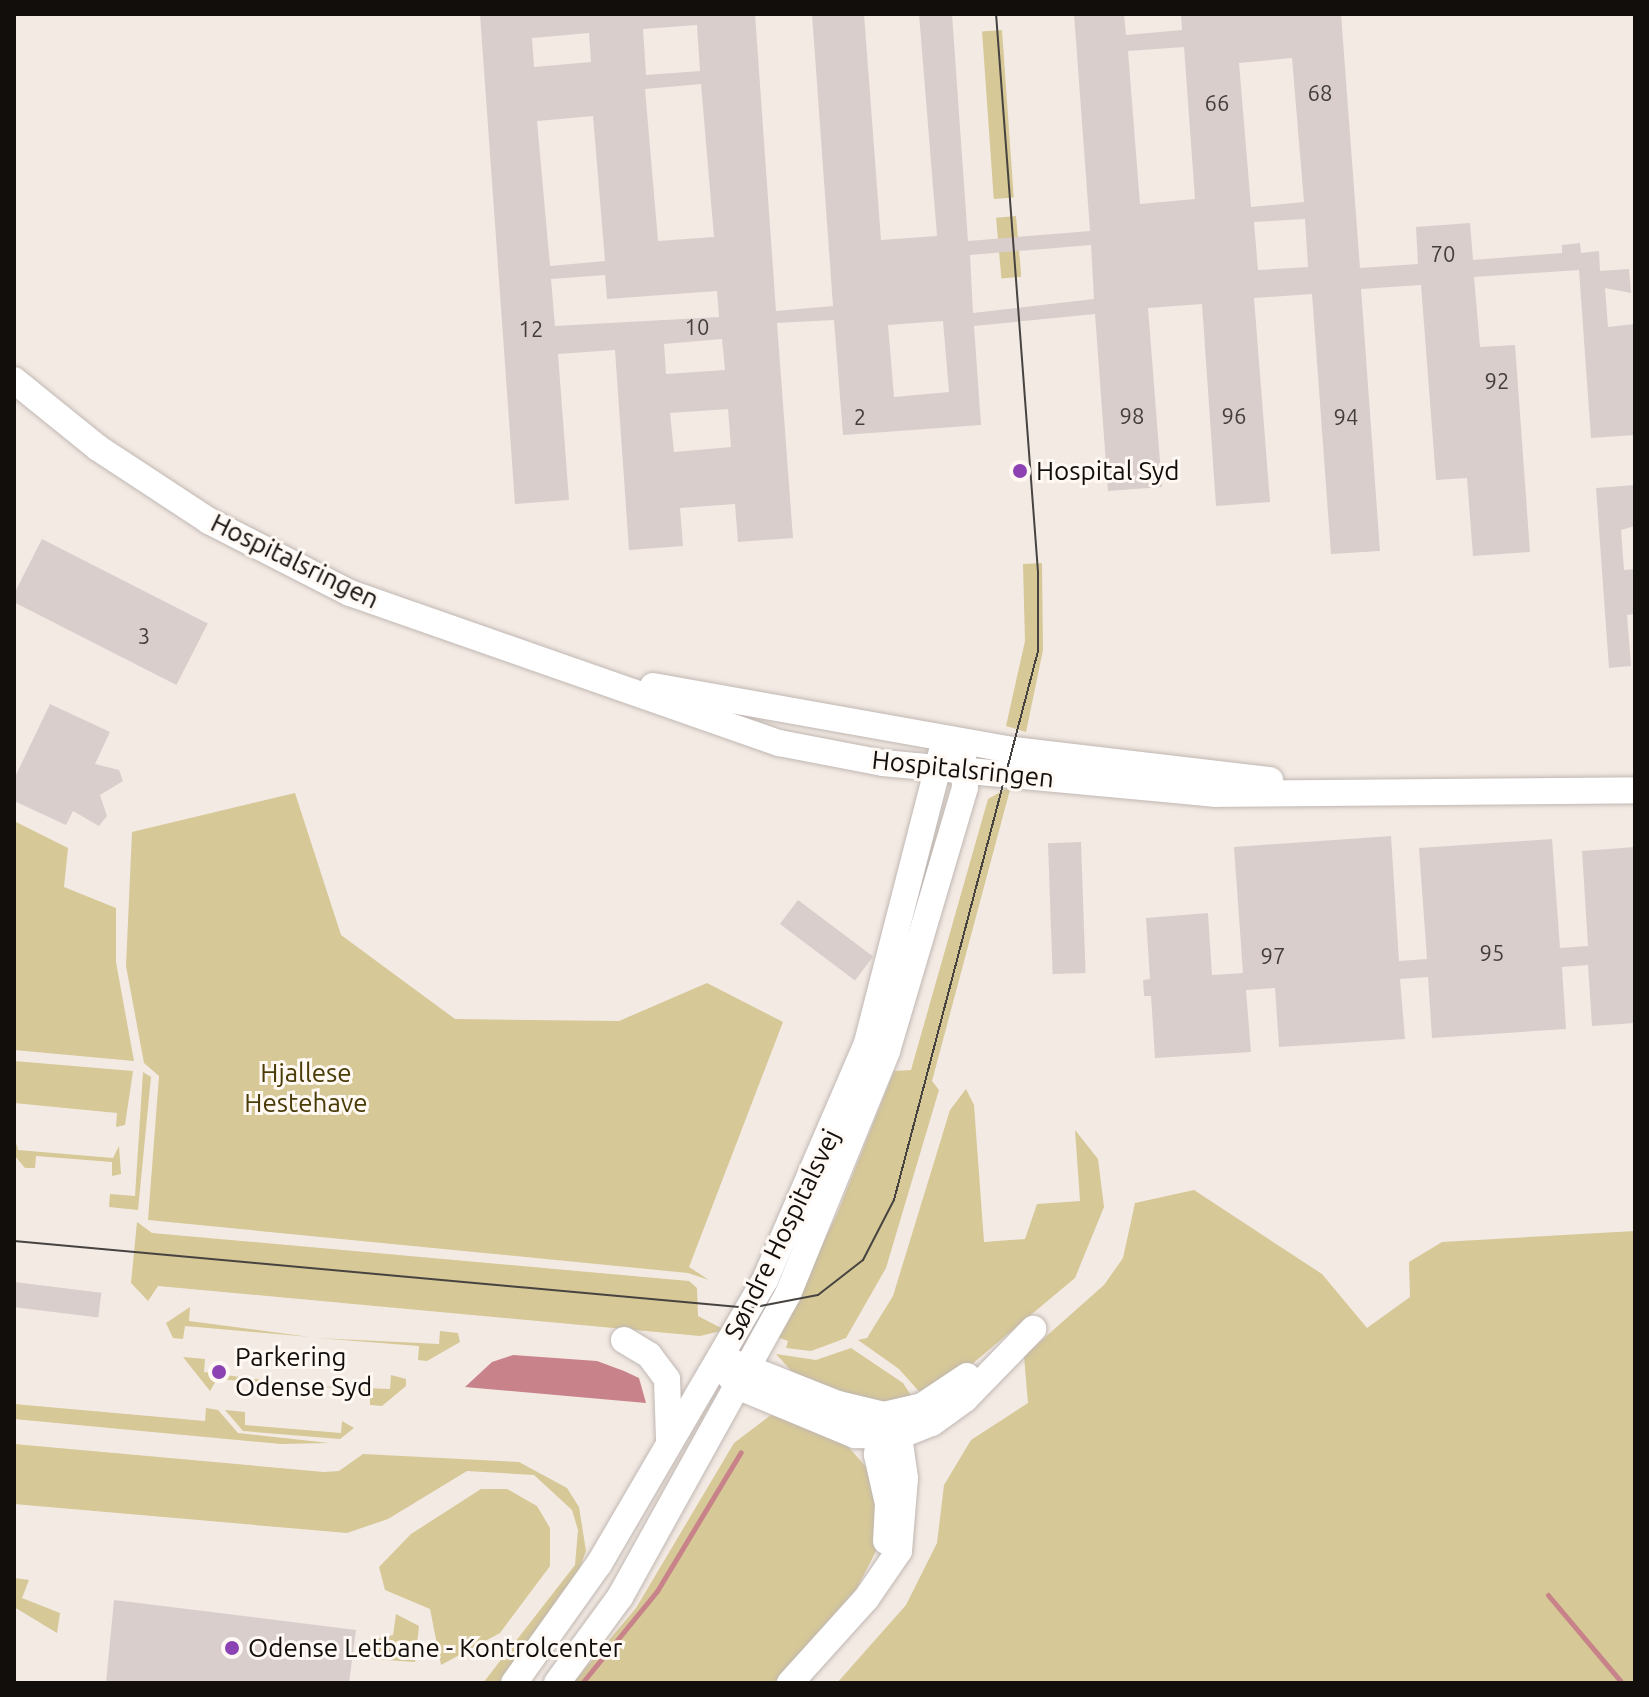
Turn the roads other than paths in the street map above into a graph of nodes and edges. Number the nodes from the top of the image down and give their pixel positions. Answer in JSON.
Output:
{"nodes":[{"id":1,"x":14,"y":380,"type":"edge"},
{"id":2,"x":609,"y":680,"type":"junction"},
{"id":3,"x":956,"y":758,"type":"junction"},
{"id":4,"x":1329,"y":789,"type":"junction"},
{"id":5,"x":1635,"y":790,"type":"edge"},
{"id":6,"x":624,"y":1340,"type":"dead end"},
{"id":7,"x":719,"y":1361,"type":"junction"},
{"id":8,"x":744,"y":1375,"type":"junction"},
{"id":9,"x":887,"y":1430,"type":"junction"},
{"id":10,"x":667,"y":1451,"type":"junction"},
{"id":11,"x":514,"y":1683,"type":"edge"},
{"id":12,"x":557,"y":1683,"type":"edge"},
{"id":13,"x":790,"y":1683,"type":"edge"}],
"edges":[{"from":1,"to":2,"type":"street","name":"Hospitalsringen"},
{"from":2,"to":3,"type":"street","name":"Hospitalsringen"},
{"from":2,"to":3,"type":"street","name":"Hospitalsringen"},
{"from":3,"to":4,"type":"street","name":"Hospitalsringen"},
{"from":3,"to":4,"type":"street","name":"Hospitalsringen"},
{"from":3,"to":7,"type":"street","name":"Søndre Hospitalsvej"},
{"from":3,"to":8,"type":"street","name":"Søndre Hospitalsvej"},
{"from":4,"to":5,"type":"street","name":"Hospitalsringen"},
{"from":6,"to":10,"type":"street"},
{"from":7,"to":8,"type":"street"},
{"from":7,"to":10,"type":"street","name":"Søndre Hospitalsvej"},
{"from":8,"to":9,"type":"street"},
{"from":8,"to":12,"type":"street","name":"Søndre Hospitalsvej"},
{"from":9,"to":9,"type":"street"},
{"from":9,"to":13,"type":"street"},
{"from":10,"to":11,"type":"street","name":"Søndre Hospitalsvej"}]}
